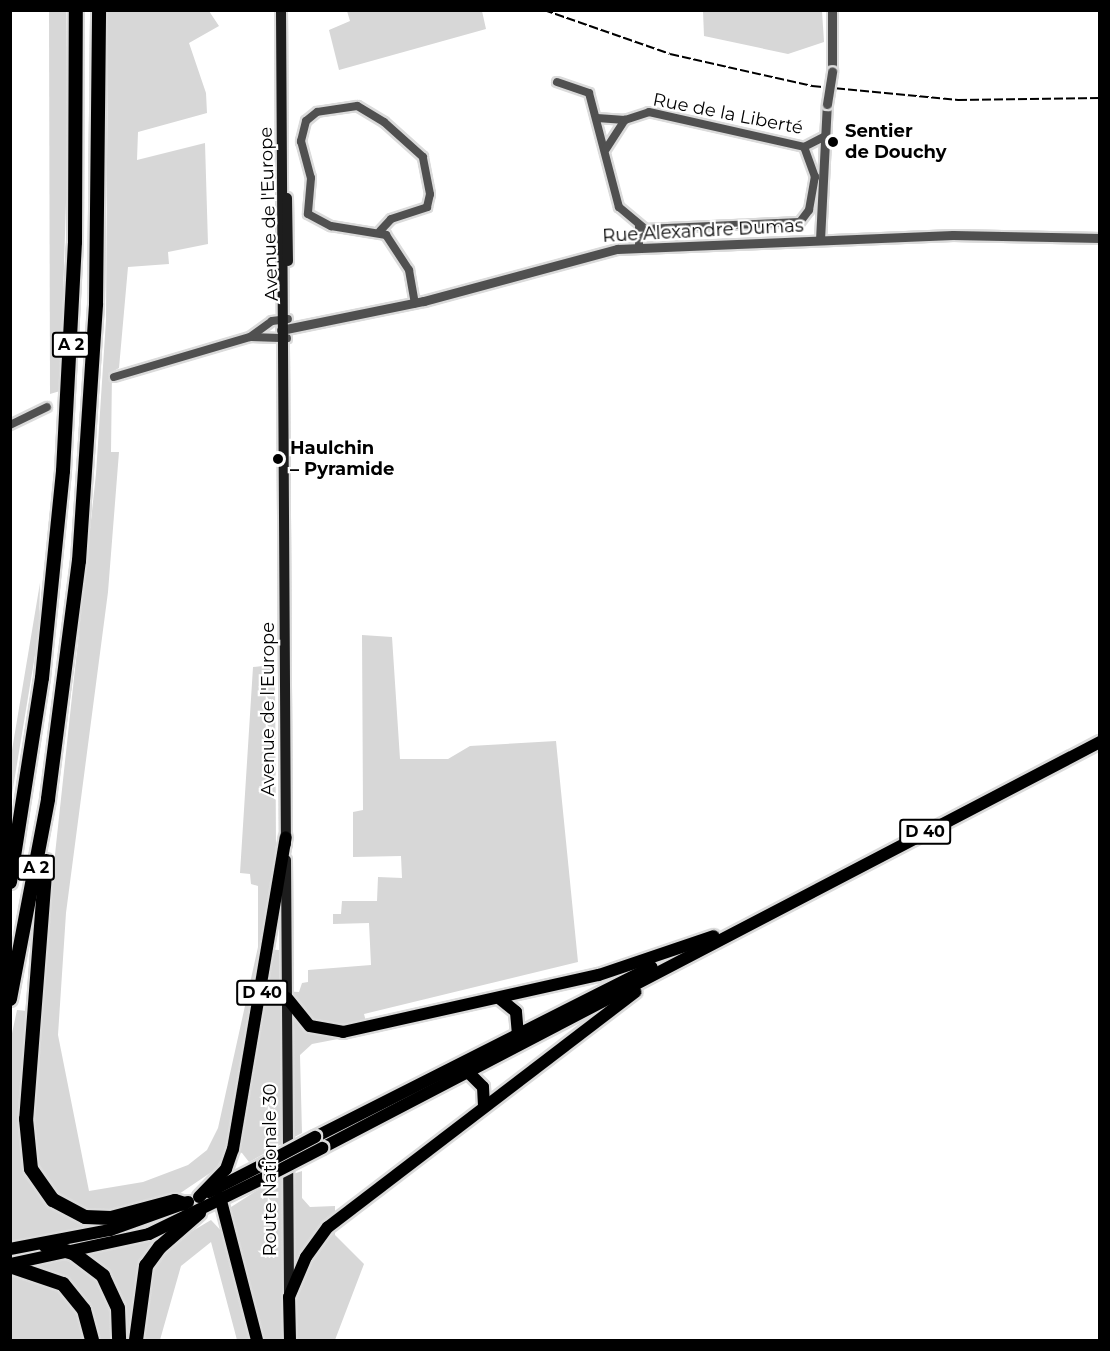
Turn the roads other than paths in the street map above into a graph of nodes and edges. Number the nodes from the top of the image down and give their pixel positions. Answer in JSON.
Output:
{"nodes":[{"id":1,"x":76,"y":10,"type":"edge"},
{"id":2,"x":99,"y":10,"type":"edge"},
{"id":3,"x":281,"y":10,"type":"edge"},
{"id":4,"x":832,"y":10,"type":"edge"},
{"id":5,"x":557,"y":82,"type":"dead end"},
{"id":6,"x":597,"y":118,"type":"junction"},
{"id":7,"x":625,"y":120,"type":"junction"},
{"id":8,"x":826,"y":136,"type":"junction"},
{"id":9,"x":804,"y":147,"type":"junction"},
{"id":10,"x":605,"y":151,"type":"junction"},
{"id":11,"x":639,"y":226,"type":"junction"},
{"id":12,"x":380,"y":231,"type":"junction"},
{"id":13,"x":1100,"y":238,"type":"edge"},
{"id":14,"x":820,"y":240,"type":"junction"},
{"id":15,"x":639,"y":247,"type":"junction"},
{"id":16,"x":415,"y":303,"type":"junction"},
{"id":17,"x":285,"y":329,"type":"junction"},
{"id":18,"x":250,"y":337,"type":"junction"},
{"id":19,"x":114,"y":378,"type":"dead end"},
{"id":20,"x":47,"y":406,"type":"dead end"},
{"id":21,"x":10,"y":425,"type":"edge"},
{"id":22,"x":35,"y":732,"type":"junction"},
{"id":23,"x":58,"y":736,"type":"junction"},
{"id":24,"x":1100,"y":742,"type":"edge"},
{"id":25,"x":10,"y":835,"type":"edge"},
{"id":26,"x":286,"y":837,"type":"junction"},
{"id":27,"x":10,"y":882,"type":"edge"},
{"id":28,"x":750,"y":921,"type":"junction"},
{"id":29,"x":714,"y":936,"type":"junction"},
{"id":30,"x":686,"y":958,"type":"junction"},
{"id":31,"x":287,"y":998,"type":"junction"},
{"id":32,"x":499,"y":998,"type":"junction"},
{"id":33,"x":10,"y":999,"type":"edge"},
{"id":34,"x":519,"y":1031,"type":"junction"},
{"id":35,"x":512,"y":1050,"type":"junction"},
{"id":36,"x":471,"y":1072,"type":"junction"},
{"id":37,"x":440,"y":1074,"type":"junction"},
{"id":38,"x":484,"y":1106,"type":"junction"},
{"id":39,"x":319,"y":1143,"type":"junction"},
{"id":40,"x":233,"y":1149,"type":"junction"},
{"id":41,"x":267,"y":1169,"type":"junction"},
{"id":42,"x":245,"y":1173,"type":"junction"},
{"id":43,"x":227,"y":1183,"type":"junction"},
{"id":44,"x":199,"y":1197,"type":"junction"},
{"id":45,"x":184,"y":1204,"type":"junction"},
{"id":46,"x":218,"y":1204,"type":"junction"},
{"id":47,"x":199,"y":1213,"type":"junction"},
{"id":48,"x":45,"y":1245,"type":"junction"},
{"id":49,"x":10,"y":1249,"type":"edge"},
{"id":50,"x":73,"y":1253,"type":"junction"},
{"id":51,"x":10,"y":1265,"type":"edge"},
{"id":52,"x":289,"y":1297,"type":"junction"},
{"id":53,"x":92,"y":1341,"type":"edge"},
{"id":54,"x":119,"y":1341,"type":"edge"},
{"id":55,"x":136,"y":1341,"type":"edge"},
{"id":56,"x":257,"y":1341,"type":"edge"},
{"id":57,"x":290,"y":1341,"type":"edge"}],
"edges":[{"from":1,"to":22,"type":"highway","number":"A 2"},
{"from":2,"to":23,"type":"highway","number":"A 2"},
{"from":3,"to":17,"type":"main road","name":"Avenue de l'Europe"},
{"from":4,"to":8,"type":"street","bridge":true},
{"from":5,"to":6,"type":"street"},
{"from":6,"to":7,"type":"street","name":"Rue de la Liberté"},
{"from":6,"to":10,"type":"street"},
{"from":7,"to":9,"type":"street","name":"Rue de la Liberté"},
{"from":7,"to":10,"type":"street"},
{"from":8,"to":9,"type":"street","name":"Rue de la Liberté"},
{"from":8,"to":14,"type":"street"},
{"from":9,"to":11,"type":"street"},
{"from":10,"to":11,"type":"street"},
{"from":11,"to":15,"type":"street"},
{"from":12,"to":12,"type":"street"},
{"from":12,"to":16,"type":"street"},
{"from":13,"to":14,"type":"street","name":"Rue Alexandre Dumas"},
{"from":14,"to":15,"type":"street","name":"Rue Alexandre Dumas"},
{"from":15,"to":16,"type":"street","name":"Rue Alexandre Dumas"},
{"from":16,"to":17,"type":"street","name":"Rue Alexandre Dumas"},
{"from":17,"to":18,"type":"street"},
{"from":17,"to":18,"type":"street"},
{"from":17,"to":26,"type":"main road","name":"Avenue de l'Europe"},
{"from":18,"to":19,"type":"street"},
{"from":20,"to":21,"type":"street"},
{"from":22,"to":25,"type":"highway"},
{"from":22,"to":27,"type":"highway","number":"A 2"},
{"from":23,"to":33,"type":"highway","number":"A 2"},
{"from":23,"to":45,"type":"highway"},
{"from":24,"to":28,"type":"main road","number":"D 40"},
{"from":26,"to":31,"type":"main road","name":"Avenue de l'Europe"},
{"from":26,"to":40,"type":"main road","number":"D 40"},
{"from":28,"to":29,"type":"main road","number":"D 40"},
{"from":28,"to":30,"type":"main road","number":"D 40"},
{"from":29,"to":32,"type":"main road"},
{"from":29,"to":34,"type":"main road","number":"D 40"},
{"from":30,"to":35,"type":"main road","number":"D 40"},
{"from":30,"to":38,"type":"main road","number":"D 40"},
{"from":31,"to":32,"type":"main road"},
{"from":31,"to":52,"type":"main road","name":"Route Nationale 30"},
{"from":32,"to":34,"type":"main road"},
{"from":34,"to":35,"type":"main road"},
{"from":34,"to":37,"type":"main road","number":"D 40"},
{"from":35,"to":36,"type":"main road","number":"D 40"},
{"from":36,"to":37,"type":"main road","number":"D 40"},
{"from":36,"to":38,"type":"main road"},
{"from":36,"to":39,"type":"main road","number":"D 40"},
{"from":37,"to":39,"type":"main road","number":"D 40"},
{"from":38,"to":52,"type":"main road","number":"D 40"},
{"from":39,"to":41,"type":"main road","number":"D 40","bridge":true},
{"from":40,"to":42,"type":"main road"},
{"from":40,"to":44,"type":"main road","number":"D 40"},
{"from":41,"to":42,"type":"main road"},
{"from":41,"to":46,"type":"main road","number":"D 40"},
{"from":42,"to":43,"type":"main road","number":"D 40"},
{"from":43,"to":44,"type":"main road","number":"D 40"},
{"from":43,"to":46,"type":"main road"},
{"from":44,"to":45,"type":"main road","number":"D 40"},
{"from":45,"to":48,"type":"main road","number":"D 40"},
{"from":46,"to":47,"type":"main road","number":"D 40"},
{"from":46,"to":56,"type":"main road"},
{"from":47,"to":50,"type":"main road","number":"D 40"},
{"from":47,"to":55,"type":"highway"},
{"from":48,"to":49,"type":"main road","number":"D 40"},
{"from":48,"to":50,"type":"highway"},
{"from":50,"to":51,"type":"main road","number":"D 40"},
{"from":50,"to":54,"type":"highway"},
{"from":51,"to":53,"type":"highway"},
{"from":52,"to":57,"type":"main road","name":"Route Nationale 30"}]}
